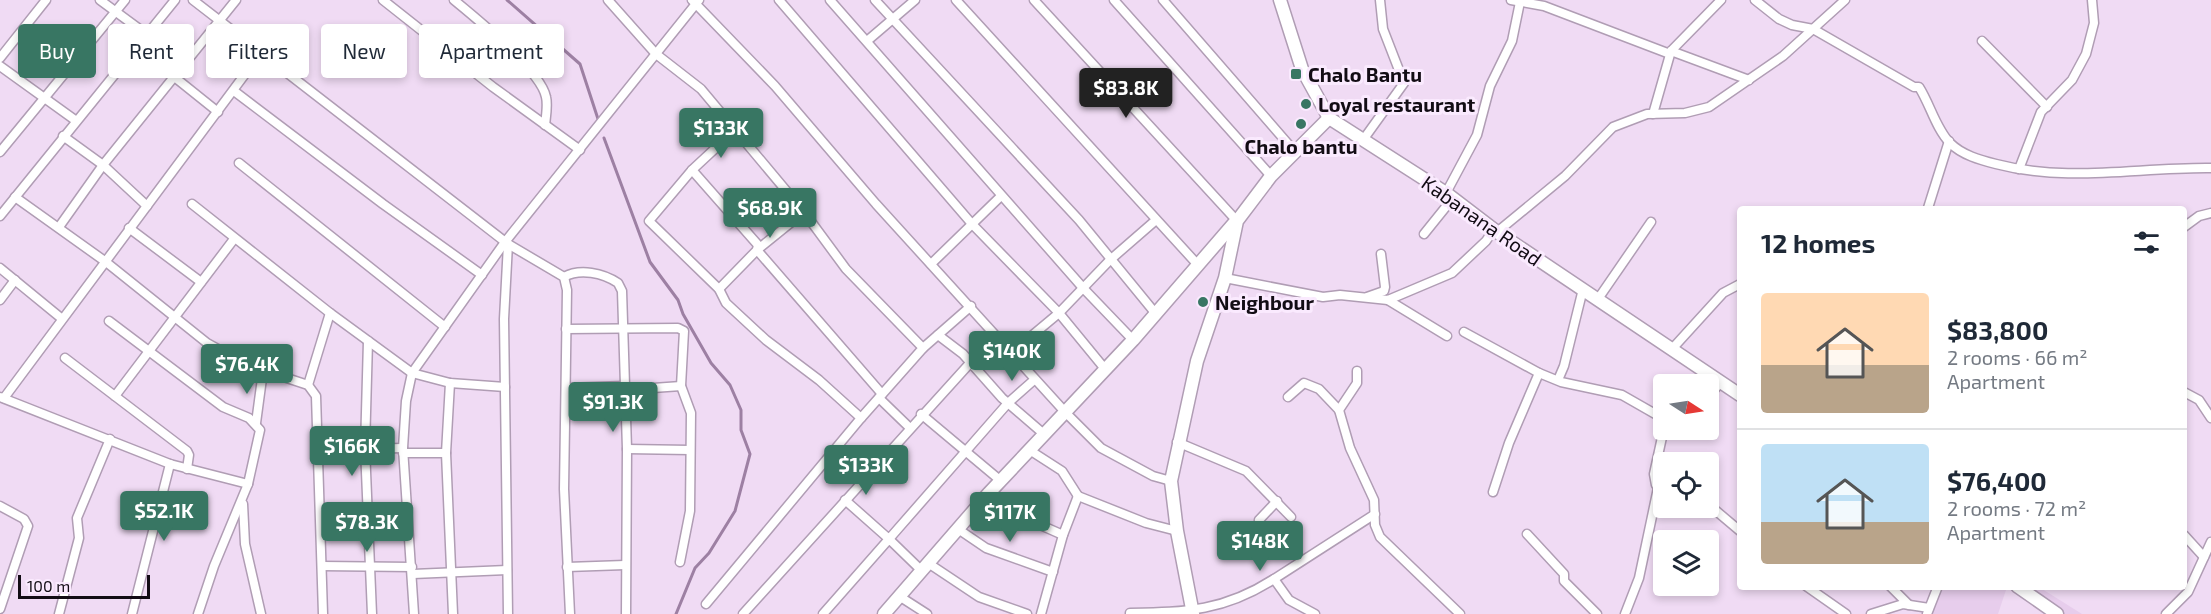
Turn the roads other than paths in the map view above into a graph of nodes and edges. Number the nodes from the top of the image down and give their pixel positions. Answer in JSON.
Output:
{"nodes":[{"id":1,"x":46,"y":0,"type":"edge"},
{"id":2,"x":100,"y":0,"type":"edge"},
{"id":3,"x":125,"y":0,"type":"edge"},
{"id":4,"x":175,"y":0,"type":"edge"},
{"id":5,"x":193,"y":0,"type":"edge"},
{"id":6,"x":236,"y":0,"type":"edge"},
{"id":7,"x":383,"y":0,"type":"edge"},
{"id":8,"x":454,"y":0,"type":"edge"},
{"id":9,"x":608,"y":0,"type":"edge"},
{"id":10,"x":779,"y":0,"type":"edge"},
{"id":11,"x":830,"y":0,"type":"edge"},
{"id":12,"x":875,"y":0,"type":"edge"},
{"id":13,"x":915,"y":0,"type":"edge"},
{"id":14,"x":956,"y":0,"type":"edge"},
{"id":15,"x":1034,"y":0,"type":"edge"},
{"id":16,"x":1114,"y":0,"type":"edge"},
{"id":17,"x":1163,"y":0,"type":"edge"},
{"id":18,"x":1280,"y":0,"type":"edge"},
{"id":19,"x":1380,"y":0,"type":"edge"},
{"id":20,"x":1511,"y":0,"type":"edge"},
{"id":21,"x":1721,"y":0,"type":"edge"},
{"id":22,"x":1755,"y":0,"type":"edge"},
{"id":23,"x":1845,"y":0,"type":"edge"},
{"id":24,"x":2092,"y":0,"type":"edge"},
{"id":25,"x":695,"y":1,"type":"edge"},
{"id":26,"x":1521,"y":2,"type":"junction"},
{"id":27,"x":1765,"y":3,"type":"edge"},
{"id":28,"x":1836,"y":4,"type":"edge"},
{"id":29,"x":114,"y":11,"type":"junction"},
{"id":30,"x":892,"y":19,"type":"junction"},
{"id":31,"x":220,"y":21,"type":"junction"},
{"id":32,"x":132,"y":24,"type":"edge"},
{"id":33,"x":156,"y":24,"type":"edge"},
{"id":34,"x":224,"y":24,"type":"edge"},
{"id":35,"x":1814,"y":29,"type":"junction"},
{"id":36,"x":867,"y":41,"type":"junction"},
{"id":37,"x":1982,"y":41,"type":"dead end"},
{"id":38,"x":194,"y":51,"type":"edge"},
{"id":39,"x":1671,"y":52,"type":"junction"},
{"id":40,"x":656,"y":54,"type":"junction"},
{"id":41,"x":0,"y":58,"type":"edge"},
{"id":42,"x":0,"y":66,"type":"edge"},
{"id":43,"x":111,"y":78,"type":"edge"},
{"id":44,"x":169,"y":78,"type":"edge"},
{"id":45,"x":174,"y":78,"type":"edge"},
{"id":46,"x":243,"y":78,"type":"edge"},
{"id":47,"x":291,"y":78,"type":"edge"},
{"id":48,"x":1749,"y":80,"type":"junction"},
{"id":49,"x":234,"y":91,"type":"junction"},
{"id":50,"x":44,"y":99,"type":"junction"},
{"id":51,"x":2047,"y":107,"type":"junction"},
{"id":52,"x":218,"y":112,"type":"junction"},
{"id":53,"x":1653,"y":114,"type":"junction"},
{"id":54,"x":1329,"y":118,"type":"junction"},
{"id":55,"x":75,"y":120,"type":"junction"},
{"id":56,"x":545,"y":125,"type":"junction"},
{"id":57,"x":735,"y":130,"type":"junction"},
{"id":58,"x":63,"y":136,"type":"junction"},
{"id":59,"x":1363,"y":140,"type":"junction"},
{"id":60,"x":1949,"y":141,"type":"junction"},
{"id":61,"x":580,"y":150,"type":"junction"},
{"id":62,"x":0,"y":152,"type":"edge"},
{"id":63,"x":1296,"y":153,"type":"junction"},
{"id":64,"x":239,"y":163,"type":"dead end"},
{"id":65,"x":103,"y":165,"type":"junction"},
{"id":66,"x":2211,"y":168,"type":"edge"},
{"id":67,"x":692,"y":170,"type":"junction"},
{"id":68,"x":2019,"y":170,"type":"junction"},
{"id":69,"x":1271,"y":176,"type":"junction"},
{"id":70,"x":1001,"y":196,"type":"junction"},
{"id":71,"x":1450,"y":196,"type":"junction"},
{"id":72,"x":15,"y":197,"type":"junction"},
{"id":73,"x":192,"y":204,"type":"dead end"},
{"id":74,"x":147,"y":206,"type":"junction"},
{"id":75,"x":1929,"y":206,"type":"edge"},
{"id":76,"x":804,"y":212,"type":"junction"},
{"id":77,"x":2211,"y":213,"type":"edge"},
{"id":78,"x":0,"y":216,"type":"edge"},
{"id":79,"x":1156,"y":220,"type":"junction"},
{"id":80,"x":1237,"y":220,"type":"junction"},
{"id":81,"x":1651,"y":222,"type":"dead end"},
{"id":82,"x":972,"y":224,"type":"junction"},
{"id":83,"x":2187,"y":225,"type":"edge"},
{"id":84,"x":59,"y":227,"type":"junction"},
{"id":85,"x":129,"y":228,"type":"junction"},
{"id":86,"x":1496,"y":231,"type":"junction"},
{"id":87,"x":1424,"y":234,"type":"dead end"},
{"id":88,"x":234,"y":239,"type":"junction"},
{"id":89,"x":507,"y":243,"type":"junction"},
{"id":90,"x":757,"y":250,"type":"junction"},
{"id":91,"x":1381,"y":254,"type":"dead end"},
{"id":92,"x":1110,"y":260,"type":"junction"},
{"id":93,"x":106,"y":262,"type":"junction"},
{"id":94,"x":931,"y":264,"type":"junction"},
{"id":95,"x":1198,"y":265,"type":"junction"},
{"id":96,"x":0,"y":268,"type":"edge"},
{"id":97,"x":482,"y":275,"type":"junction"},
{"id":98,"x":564,"y":277,"type":"junction"},
{"id":99,"x":1225,"y":278,"type":"junction"},
{"id":100,"x":15,"y":280,"type":"junction"},
{"id":101,"x":201,"y":282,"type":"junction"},
{"id":102,"x":1737,"y":286,"type":"edge"},
{"id":103,"x":719,"y":289,"type":"junction"},
{"id":104,"x":1084,"y":289,"type":"junction"},
{"id":105,"x":1583,"y":289,"type":"junction"},
{"id":106,"x":1367,"y":297,"type":"junction"},
{"id":107,"x":1598,"y":299,"type":"junction"},
{"id":108,"x":0,"y":300,"type":"edge"},
{"id":109,"x":1388,"y":300,"type":"junction"},
{"id":110,"x":970,"y":306,"type":"junction"},
{"id":111,"x":330,"y":313,"type":"junction"},
{"id":112,"x":1059,"y":313,"type":"junction"},
{"id":113,"x":1156,"y":314,"type":"junction"},
{"id":114,"x":174,"y":316,"type":"junction"},
{"id":115,"x":61,"y":318,"type":"junction"},
{"id":116,"x":109,"y":321,"type":"dead end"},
{"id":117,"x":445,"y":327,"type":"junction"},
{"id":118,"x":566,"y":329,"type":"junction"},
{"id":119,"x":624,"y":329,"type":"junction"},
{"id":120,"x":1464,"y":332,"type":"dead end"},
{"id":121,"x":938,"y":335,"type":"junction"},
{"id":122,"x":1448,"y":336,"type":"dead end"},
{"id":123,"x":1133,"y":340,"type":"junction"},
{"id":124,"x":368,"y":341,"type":"junction"},
{"id":125,"x":923,"y":348,"type":"junction"},
{"id":126,"x":150,"y":349,"type":"junction"},
{"id":127,"x":1672,"y":349,"type":"junction"},
{"id":128,"x":1011,"y":353,"type":"junction"},
{"id":129,"x":65,"y":358,"type":"dead end"},
{"id":130,"x":971,"y":362,"type":"junction"},
{"id":131,"x":1105,"y":369,"type":"junction"},
{"id":132,"x":263,"y":371,"type":"junction"},
{"id":133,"x":1357,"y":371,"type":"dead end"},
{"id":134,"x":411,"y":373,"type":"junction"},
{"id":135,"x":1539,"y":373,"type":"junction"},
{"id":136,"x":1034,"y":380,"type":"junction"},
{"id":137,"x":1558,"y":380,"type":"junction"},
{"id":138,"x":1721,"y":382,"type":"junction"},
{"id":139,"x":450,"y":383,"type":"junction"},
{"id":140,"x":1719,"y":384,"type":"edge"},
{"id":141,"x":308,"y":385,"type":"junction"},
{"id":142,"x":681,"y":386,"type":"junction"},
{"id":143,"x":505,"y":387,"type":"junction"},
{"id":144,"x":566,"y":388,"type":"junction"},
{"id":145,"x":625,"y":388,"type":"junction"},
{"id":146,"x":1737,"y":393,"type":"edge"},
{"id":147,"x":2187,"y":394,"type":"edge"},
{"id":148,"x":115,"y":396,"type":"junction"},
{"id":149,"x":880,"y":396,"type":"junction"},
{"id":150,"x":1288,"y":397,"type":"dead end"},
{"id":151,"x":2,"y":398,"type":"edge"},
{"id":152,"x":1008,"y":403,"type":"junction"},
{"id":153,"x":1339,"y":410,"type":"junction"},
{"id":154,"x":1066,"y":412,"type":"junction"},
{"id":155,"x":1653,"y":412,"type":"edge"},
{"id":156,"x":921,"y":414,"type":"junction"},
{"id":157,"x":861,"y":418,"type":"junction"},
{"id":158,"x":2211,"y":418,"type":"edge"},
{"id":159,"x":256,"y":423,"type":"junction"},
{"id":160,"x":910,"y":428,"type":"junction"},
{"id":161,"x":1045,"y":435,"type":"junction"},
{"id":162,"x":110,"y":438,"type":"junction"},
{"id":163,"x":1177,"y":442,"type":"junction"},
{"id":164,"x":364,"y":448,"type":"junction"},
{"id":165,"x":627,"y":449,"type":"junction"},
{"id":166,"x":316,"y":450,"type":"junction"},
{"id":167,"x":403,"y":450,"type":"junction"},
{"id":168,"x":690,"y":450,"type":"junction"},
{"id":169,"x":1031,"y":451,"type":"junction"},
{"id":170,"x":966,"y":452,"type":"junction"},
{"id":171,"x":446,"y":453,"type":"junction"},
{"id":172,"x":170,"y":464,"type":"junction"},
{"id":173,"x":187,"y":470,"type":"junction"},
{"id":174,"x":1001,"y":481,"type":"junction"},
{"id":175,"x":1171,"y":481,"type":"junction"},
{"id":176,"x":248,"y":484,"type":"junction"},
{"id":177,"x":1493,"y":492,"type":"dead end"},
{"id":178,"x":989,"y":494,"type":"junction"},
{"id":179,"x":1078,"y":496,"type":"junction"},
{"id":180,"x":242,"y":500,"type":"junction"},
{"id":181,"x":845,"y":500,"type":"junction"},
{"id":182,"x":1277,"y":501,"type":"junction"},
{"id":183,"x":0,"y":506,"type":"edge"},
{"id":184,"x":1719,"y":513,"type":"edge"},
{"id":185,"x":1375,"y":514,"type":"junction"},
{"id":186,"x":1290,"y":517,"type":"dead end"},
{"id":187,"x":1654,"y":518,"type":"edge"},
{"id":188,"x":1259,"y":520,"type":"dead end"},
{"id":189,"x":1737,"y":528,"type":"edge"},
{"id":190,"x":958,"y":529,"type":"junction"},
{"id":191,"x":1177,"y":531,"type":"junction"},
{"id":192,"x":1527,"y":534,"type":"dead end"},
{"id":193,"x":1064,"y":535,"type":"junction"},
{"id":194,"x":2187,"y":538,"type":"edge"},
{"id":195,"x":890,"y":539,"type":"junction"},
{"id":196,"x":2211,"y":542,"type":"edge"},
{"id":197,"x":2204,"y":556,"type":"junction"},
{"id":198,"x":680,"y":562,"type":"dead end"},
{"id":199,"x":625,"y":565,"type":"junction"},
{"id":200,"x":322,"y":566,"type":"junction"},
{"id":201,"x":370,"y":566,"type":"junction"},
{"id":202,"x":567,"y":567,"type":"junction"},
{"id":203,"x":925,"y":567,"type":"junction"},
{"id":204,"x":412,"y":570,"type":"junction"},
{"id":205,"x":507,"y":570,"type":"junction"},
{"id":206,"x":1053,"y":572,"type":"junction"},
{"id":207,"x":452,"y":574,"type":"junction"},
{"id":208,"x":1274,"y":579,"type":"junction"},
{"id":209,"x":1812,"y":590,"type":"edge"},
{"id":210,"x":1894,"y":590,"type":"edge"},
{"id":211,"x":1936,"y":590,"type":"edge"},
{"id":212,"x":2023,"y":590,"type":"edge"},
{"id":213,"x":899,"y":596,"type":"junction"},
{"id":214,"x":706,"y":604,"type":"dead end"},
{"id":215,"x":1910,"y":606,"type":"junction"},
{"id":216,"x":0,"y":609,"type":"edge"},
{"id":217,"x":1928,"y":611,"type":"edge"},
{"id":218,"x":1130,"y":613,"type":"edge"},
{"id":219,"x":1193,"y":613,"type":"edge"},
{"id":220,"x":59,"y":614,"type":"edge"},
{"id":221,"x":132,"y":614,"type":"edge"},
{"id":222,"x":198,"y":614,"type":"edge"},
{"id":223,"x":261,"y":614,"type":"edge"},
{"id":224,"x":323,"y":614,"type":"edge"},
{"id":225,"x":372,"y":614,"type":"edge"},
{"id":226,"x":414,"y":614,"type":"edge"},
{"id":227,"x":453,"y":614,"type":"edge"},
{"id":228,"x":508,"y":614,"type":"edge"},
{"id":229,"x":570,"y":614,"type":"edge"},
{"id":230,"x":626,"y":614,"type":"edge"},
{"id":231,"x":743,"y":614,"type":"edge"},
{"id":232,"x":823,"y":614,"type":"edge"},
{"id":233,"x":884,"y":614,"type":"edge"},
{"id":234,"x":927,"y":614,"type":"edge"},
{"id":235,"x":1027,"y":614,"type":"edge"},
{"id":236,"x":1041,"y":614,"type":"edge"},
{"id":237,"x":1315,"y":614,"type":"edge"},
{"id":238,"x":1460,"y":614,"type":"edge"},
{"id":239,"x":1597,"y":614,"type":"edge"},
{"id":240,"x":1625,"y":614,"type":"edge"},
{"id":241,"x":1846,"y":614,"type":"edge"},
{"id":242,"x":1871,"y":614,"type":"edge"},
{"id":243,"x":2057,"y":614,"type":"edge"},
{"id":244,"x":2166,"y":614,"type":"edge"}],
"edges":[{"from":1,"to":41,"type":"street"},
{"from":2,"to":29,"type":"street"},
{"from":3,"to":29,"type":"street"},
{"from":4,"to":33,"type":"street"},
{"from":5,"to":31,"type":"street"},
{"from":6,"to":31,"type":"street"},
{"from":7,"to":56,"type":"street"},
{"from":8,"to":56,"type":"street"},
{"from":9,"to":40,"type":"street"},
{"from":10,"to":82,"type":"street"},
{"from":11,"to":36,"type":"street"},
{"from":12,"to":30,"type":"street"},
{"from":13,"to":30,"type":"street"},
{"from":14,"to":79,"type":"street"},
{"from":15,"to":80,"type":"street"},
{"from":16,"to":69,"type":"street"},
{"from":17,"to":63,"type":"street"},
{"from":18,"to":54,"type":"street","name":"Kabanana Road"},
{"from":19,"to":59,"type":"street"},
{"from":20,"to":26,"type":"street"},
{"from":21,"to":39,"type":"street"},
{"from":22,"to":27,"type":"street"},
{"from":23,"to":28,"type":"street"},
{"from":24,"to":51,"type":"street"},
{"from":25,"to":40,"type":"street"},
{"from":25,"to":94,"type":"street"},
{"from":26,"to":39,"type":"street"},
{"from":26,"to":71,"type":"street"},
{"from":27,"to":35,"type":"street"},
{"from":28,"to":35,"type":"street"},
{"from":29,"to":32,"type":"street"},
{"from":29,"to":50,"type":"street"},
{"from":30,"to":36,"type":"street"},
{"from":30,"to":92,"type":"street"},
{"from":31,"to":34,"type":"street"},
{"from":31,"to":38,"type":"street"},
{"from":35,"to":48,"type":"street"},
{"from":35,"to":60,"type":"street"},
{"from":36,"to":70,"type":"street"},
{"from":37,"to":51,"type":"street"},
{"from":39,"to":48,"type":"street"},
{"from":39,"to":53,"type":"street"},
{"from":40,"to":57,"type":"street"},
{"from":40,"to":61,"type":"street"},
{"from":42,"to":50,"type":"street"},
{"from":43,"to":55,"type":"street"},
{"from":44,"to":65,"type":"street"},
{"from":45,"to":52,"type":"street"},
{"from":46,"to":49,"type":"street"},
{"from":47,"to":89,"type":"street"},
{"from":48,"to":53,"type":"street"},
{"from":49,"to":52,"type":"street"},
{"from":49,"to":97,"type":"street"},
{"from":50,"to":55,"type":"street"},
{"from":50,"to":62,"type":"street"},
{"from":51,"to":68,"type":"street"},
{"from":52,"to":74,"type":"street"},
{"from":53,"to":86,"type":"street"},
{"from":54,"to":59,"type":"street","name":"Kabanana Road"},
{"from":54,"to":63,"type":"street"},
{"from":55,"to":58,"type":"street"},
{"from":56,"to":61,"type":"street"},
{"from":57,"to":67,"type":"street"},
{"from":57,"to":76,"type":"street"},
{"from":58,"to":65,"type":"street"},
{"from":58,"to":72,"type":"street"},
{"from":59,"to":71,"type":"street","name":"Kabanana Road"},
{"from":60,"to":68,"type":"street"},
{"from":60,"to":75,"type":"street"},
{"from":61,"to":89,"type":"street"},
{"from":63,"to":69,"type":"street"},
{"from":64,"to":117,"type":"street"},
{"from":65,"to":74,"type":"street"},
{"from":65,"to":84,"type":"street"},
{"from":66,"to":68,"type":"street"},
{"from":67,"to":90,"type":"street"},
{"from":67,"to":103,"type":"street"},
{"from":69,"to":80,"type":"street"},
{"from":70,"to":82,"type":"street"},
{"from":70,"to":104,"type":"street"},
{"from":71,"to":86,"type":"street","name":"Kabanana Road"},
{"from":71,"to":87,"type":"street"},
{"from":72,"to":78,"type":"street"},
{"from":72,"to":84,"type":"street"},
{"from":73,"to":88,"type":"street"},
{"from":74,"to":85,"type":"street"},
{"from":76,"to":90,"type":"street"},
{"from":76,"to":125,"type":"street"},
{"from":77,"to":83,"type":"street"},
{"from":79,"to":92,"type":"street"},
{"from":79,"to":95,"type":"street"},
{"from":80,"to":95,"type":"street"},
{"from":80,"to":99,"type":"street"},
{"from":81,"to":107,"type":"street"},
{"from":82,"to":94,"type":"street"},
{"from":82,"to":112,"type":"street"},
{"from":84,"to":93,"type":"street"},
{"from":85,"to":93,"type":"street"},
{"from":85,"to":101,"type":"street"},
{"from":86,"to":105,"type":"street","name":"Kabanana Road"},
{"from":86,"to":109,"type":"street"},
{"from":88,"to":101,"type":"street"},
{"from":88,"to":111,"type":"street"},
{"from":89,"to":97,"type":"street"},
{"from":89,"to":98,"type":"street"},
{"from":89,"to":143,"type":"street"},
{"from":90,"to":103,"type":"street"},
{"from":90,"to":149,"type":"street"},
{"from":91,"to":106,"type":"street"},
{"from":92,"to":104,"type":"street"},
{"from":92,"to":113,"type":"street"},
{"from":93,"to":114,"type":"street"},
{"from":93,"to":115,"type":"street"},
{"from":94,"to":110,"type":"street"},
{"from":95,"to":113,"type":"street"},
{"from":96,"to":100,"type":"street"},
{"from":97,"to":117,"type":"street"},
{"from":98,"to":118,"type":"street"},
{"from":98,"to":119,"type":"street"},
{"from":99,"to":106,"type":"street"},
{"from":99,"to":163,"type":"street"},
{"from":100,"to":108,"type":"street"},
{"from":100,"to":115,"type":"street"},
{"from":101,"to":114,"type":"street"},
{"from":102,"to":127,"type":"street"},
{"from":103,"to":157,"type":"street"},
{"from":104,"to":112,"type":"street"},
{"from":104,"to":123,"type":"street"},
{"from":105,"to":107,"type":"street","name":"Kabanana Road"},
{"from":105,"to":137,"type":"street"},
{"from":106,"to":109,"type":"street"},
{"from":107,"to":127,"type":"street","name":"Kabanana Road"},
{"from":109,"to":122,"type":"street"},
{"from":110,"to":121,"type":"street"},
{"from":110,"to":128,"type":"street"},
{"from":111,"to":124,"type":"street"},
{"from":111,"to":141,"type":"street"},
{"from":112,"to":128,"type":"street"},
{"from":112,"to":131,"type":"street"},
{"from":113,"to":123,"type":"street"},
{"from":114,"to":126,"type":"street"},
{"from":114,"to":132,"type":"street"},
{"from":115,"to":151,"type":"street"},
{"from":116,"to":126,"type":"street"},
{"from":117,"to":134,"type":"street"},
{"from":118,"to":119,"type":"street"},
{"from":118,"to":144,"type":"street"},
{"from":119,"to":142,"type":"street"},
{"from":119,"to":145,"type":"street"},
{"from":120,"to":135,"type":"street"},
{"from":121,"to":125,"type":"street"},
{"from":121,"to":130,"type":"street"},
{"from":123,"to":131,"type":"street"},
{"from":124,"to":134,"type":"street"},
{"from":124,"to":164,"type":"street"},
{"from":125,"to":149,"type":"street"},
{"from":126,"to":148,"type":"street"},
{"from":126,"to":159,"type":"street"},
{"from":127,"to":138,"type":"street","name":"Kabanana Road"},
{"from":128,"to":136,"type":"street"},
{"from":129,"to":148,"type":"street"},
{"from":130,"to":152,"type":"street"},
{"from":130,"to":156,"type":"street"},
{"from":131,"to":154,"type":"street"},
{"from":132,"to":141,"type":"street"},
{"from":132,"to":159,"type":"street"},
{"from":133,"to":153,"type":"street"},
{"from":134,"to":139,"type":"street"},
{"from":134,"to":167,"type":"street"},
{"from":135,"to":137,"type":"street"},
{"from":135,"to":177,"type":"street"},
{"from":136,"to":152,"type":"street"},
{"from":136,"to":154,"type":"street"},
{"from":137,"to":155,"type":"street"},
{"from":138,"to":140,"type":"street"},
{"from":138,"to":146,"type":"street","name":"Kabanana Road"},
{"from":139,"to":143,"type":"street"},
{"from":139,"to":171,"type":"street"},
{"from":141,"to":166,"type":"street"},
{"from":142,"to":145,"type":"street"},
{"from":142,"to":168,"type":"street"},
{"from":143,"to":205,"type":"street"},
{"from":144,"to":145,"type":"street"},
{"from":144,"to":202,"type":"street"},
{"from":145,"to":165,"type":"street"},
{"from":147,"to":158,"type":"street"},
{"from":148,"to":173,"type":"street"},
{"from":149,"to":157,"type":"street"},
{"from":149,"to":160,"type":"street"},
{"from":150,"to":153,"type":"street"},
{"from":151,"to":162,"type":"street"},
{"from":152,"to":161,"type":"street"},
{"from":152,"to":170,"type":"street"},
{"from":153,"to":185,"type":"street"},
{"from":154,"to":161,"type":"street"},
{"from":154,"to":175,"type":"street"},
{"from":156,"to":160,"type":"street"},
{"from":156,"to":170,"type":"street"},
{"from":157,"to":214,"type":"street"},
{"from":159,"to":176,"type":"street"},
{"from":160,"to":181,"type":"street"},
{"from":161,"to":169,"type":"street"},
{"from":162,"to":172,"type":"street"},
{"from":162,"to":220,"type":"street"},
{"from":163,"to":175,"type":"street"},
{"from":163,"to":182,"type":"street"},
{"from":164,"to":166,"type":"street"},
{"from":164,"to":167,"type":"street"},
{"from":164,"to":201,"type":"street"},
{"from":165,"to":168,"type":"street"},
{"from":165,"to":199,"type":"street"},
{"from":166,"to":200,"type":"street"},
{"from":167,"to":171,"type":"street"},
{"from":167,"to":204,"type":"street"},
{"from":168,"to":198,"type":"street"},
{"from":169,"to":174,"type":"street"},
{"from":169,"to":179,"type":"street"},
{"from":170,"to":174,"type":"street"},
{"from":170,"to":195,"type":"street"},
{"from":171,"to":207,"type":"street"},
{"from":172,"to":173,"type":"street"},
{"from":172,"to":221,"type":"street"},
{"from":173,"to":176,"type":"street"},
{"from":174,"to":178,"type":"street"},
{"from":175,"to":191,"type":"street"},
{"from":176,"to":180,"type":"street"},
{"from":178,"to":190,"type":"street"},
{"from":178,"to":193,"type":"street"},
{"from":179,"to":191,"type":"street"},
{"from":179,"to":193,"type":"street"},
{"from":180,"to":222,"type":"street"},
{"from":180,"to":223,"type":"street"},
{"from":181,"to":195,"type":"street"},
{"from":181,"to":231,"type":"street"},
{"from":182,"to":186,"type":"street"},
{"from":182,"to":188,"type":"street"},
{"from":183,"to":216,"type":"street"},
{"from":184,"to":189,"type":"street"},
{"from":185,"to":208,"type":"street"},
{"from":185,"to":238,"type":"street"},
{"from":187,"to":240,"type":"street"},
{"from":190,"to":203,"type":"street"},
{"from":190,"to":206,"type":"street"},
{"from":191,"to":219,"type":"street"},
{"from":192,"to":239,"type":"street"},
{"from":193,"to":206,"type":"street"},
{"from":194,"to":197,"type":"street"},
{"from":195,"to":203,"type":"street"},
{"from":195,"to":232,"type":"street"},
{"from":196,"to":197,"type":"street"},
{"from":197,"to":244,"type":"street"},
{"from":199,"to":202,"type":"street"},
{"from":199,"to":230,"type":"street"},
{"from":200,"to":201,"type":"street"},
{"from":200,"to":224,"type":"street"},
{"from":201,"to":204,"type":"street"},
{"from":201,"to":225,"type":"street"},
{"from":202,"to":229,"type":"street"},
{"from":203,"to":213,"type":"street"},
{"from":203,"to":235,"type":"street"},
{"from":204,"to":207,"type":"street"},
{"from":204,"to":226,"type":"street"},
{"from":205,"to":207,"type":"street"},
{"from":205,"to":228,"type":"street"},
{"from":206,"to":236,"type":"street"},
{"from":207,"to":227,"type":"street"},
{"from":208,"to":219,"type":"street"},
{"from":208,"to":237,"type":"street"},
{"from":209,"to":241,"type":"street"},
{"from":210,"to":215,"type":"street"},
{"from":211,"to":217,"type":"street"},
{"from":212,"to":243,"type":"street"},
{"from":213,"to":233,"type":"street"},
{"from":213,"to":234,"type":"street"},
{"from":215,"to":217,"type":"street"},
{"from":215,"to":242,"type":"street"},
{"from":218,"to":219,"type":"street"}]}
